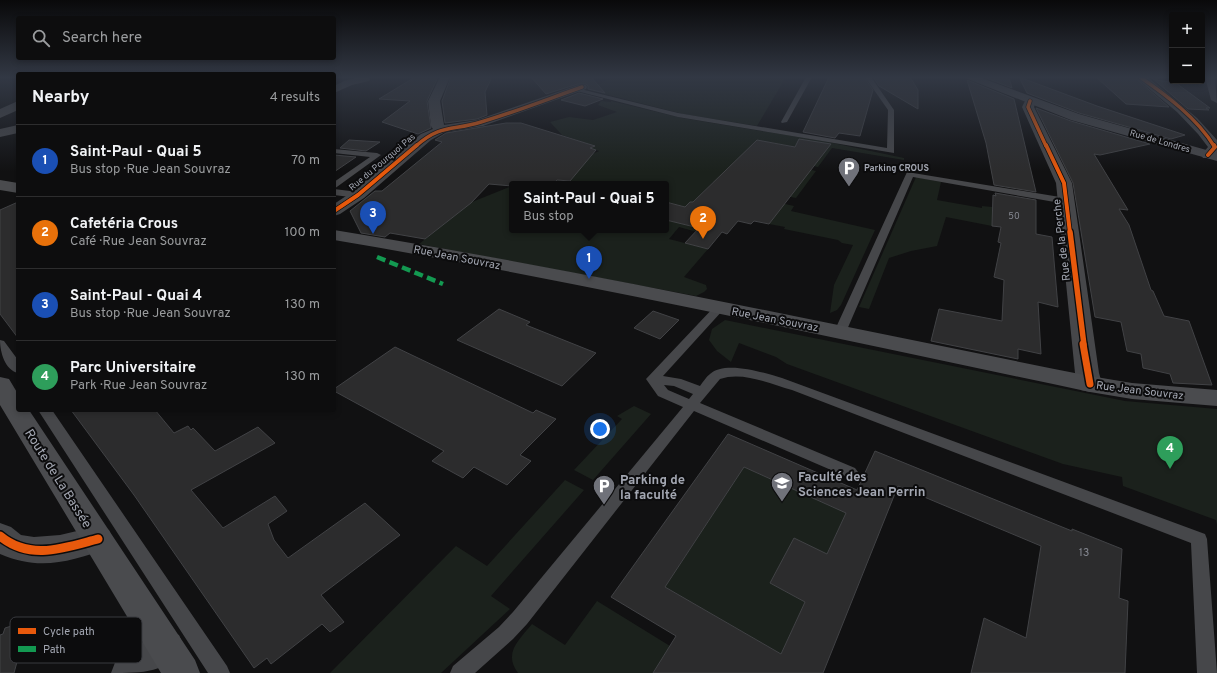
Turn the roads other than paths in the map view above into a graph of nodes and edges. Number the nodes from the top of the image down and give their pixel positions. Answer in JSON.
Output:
{"nodes":[{"id":1,"x":11,"y":108,"type":"edge"},
{"id":2,"x":435,"y":108,"type":"edge"},
{"id":3,"x":521,"y":108,"type":"edge"},
{"id":4,"x":654,"y":108,"type":"edge"},
{"id":5,"x":792,"y":108,"type":"edge"},
{"id":6,"x":890,"y":108,"type":"edge"},
{"id":7,"x":1028,"y":108,"type":"edge"},
{"id":8,"x":1052,"y":108,"type":"edge"},
{"id":9,"x":1177,"y":108,"type":"edge"},
{"id":10,"x":0,"y":114,"type":"edge"},
{"id":11,"x":784,"y":122,"type":"dead end"},
{"id":12,"x":1198,"y":126,"type":"junction"},
{"id":13,"x":1217,"y":128,"type":"edge"},
{"id":14,"x":16,"y":129,"type":"edge"},
{"id":15,"x":442,"y":129,"type":"junction"},
{"id":16,"x":0,"y":133,"type":"edge"},
{"id":17,"x":336,"y":151,"type":"edge"},
{"id":18,"x":1212,"y":156,"type":"edge"},
{"id":19,"x":0,"y":185,"type":"edge"},
{"id":20,"x":336,"y":185,"type":"edge"},
{"id":21,"x":16,"y":188,"type":"edge"},
{"id":22,"x":336,"y":192,"type":"edge"},
{"id":23,"x":358,"y":195,"type":"junction"},
{"id":24,"x":1066,"y":201,"type":"junction"},
{"id":25,"x":336,"y":210,"type":"edge"},
{"id":26,"x":336,"y":235,"type":"edge"},
{"id":27,"x":719,"y":308,"type":"junction"},
{"id":28,"x":840,"y":332,"type":"junction"},
{"id":29,"x":0,"y":344,"type":"edge"},
{"id":30,"x":16,"y":366,"type":"edge"},
{"id":31,"x":653,"y":380,"type":"junction"},
{"id":32,"x":1090,"y":384,"type":"junction"},
{"id":33,"x":0,"y":385,"type":"edge"},
{"id":34,"x":702,"y":392,"type":"junction"},
{"id":35,"x":1217,"y":398,"type":"edge"},
{"id":36,"x":691,"y":405,"type":"junction"},
{"id":37,"x":16,"y":410,"type":"edge"},
{"id":38,"x":17,"y":412,"type":"edge"},
{"id":39,"x":46,"y":412,"type":"edge"},
{"id":40,"x":850,"y":472,"type":"dead end"},
{"id":41,"x":0,"y":536,"type":"edge"},
{"id":42,"x":98,"y":538,"type":"junction"},
{"id":43,"x":174,"y":660,"type":"edge"},
{"id":44,"x":129,"y":673,"type":"edge"},
{"id":45,"x":220,"y":673,"type":"edge"},
{"id":46,"x":460,"y":673,"type":"edge"},
{"id":47,"x":1207,"y":673,"type":"edge"}],
"edges":[{"from":1,"to":10,"type":"street"},
{"from":2,"to":15,"type":"street"},
{"from":3,"to":15,"type":"street"},
{"from":4,"to":6,"type":"lane"},
{"from":5,"to":11,"type":"lane"},
{"from":7,"to":24,"type":"street","name":"Rue de la Perche"},
{"from":8,"to":18,"type":"street","name":"Rue de Londres"},
{"from":9,"to":12,"type":"street"},
{"from":12,"to":13,"type":"street"},
{"from":12,"to":18,"type":"street"},
{"from":14,"to":16,"type":"street"},
{"from":15,"to":23,"type":"street","name":"Rue du Pourquoi Pas"},
{"from":17,"to":20,"type":"lane"},
{"from":19,"to":21,"type":"main road"},
{"from":22,"to":23,"type":"lane"},
{"from":23,"to":25,"type":"street","name":"Rue du Pourquoi Pas"},
{"from":24,"to":28,"type":"lane"},
{"from":24,"to":32,"type":"street","name":"Rue de la Perche"},
{"from":26,"to":27,"type":"main road","name":"Rue Jean Souvraz"},
{"from":27,"to":28,"type":"main road","name":"Rue Jean Souvraz"},
{"from":27,"to":31,"type":"lane"},
{"from":28,"to":32,"type":"main road","name":"Rue Jean Souvraz"},
{"from":29,"to":30,"type":"lane"},
{"from":31,"to":34,"type":"lane"},
{"from":31,"to":36,"type":"lane"},
{"from":32,"to":35,"type":"main road","name":"Rue Jean Souvraz"},
{"from":33,"to":37,"type":"main road","name":"Route de La Bassée"},
{"from":34,"to":36,"type":"lane"},
{"from":34,"to":47,"type":"lane"},
{"from":36,"to":40,"type":"lane"},
{"from":36,"to":46,"type":"lane"},
{"from":38,"to":42,"type":"main road","name":"Route de La Bassée"},
{"from":39,"to":45,"type":"lane"},
{"from":41,"to":42,"type":"street"},
{"from":42,"to":43,"type":"main road","name":"Route de La Bassée"},
{"from":43,"to":44,"type":"street"}]}
